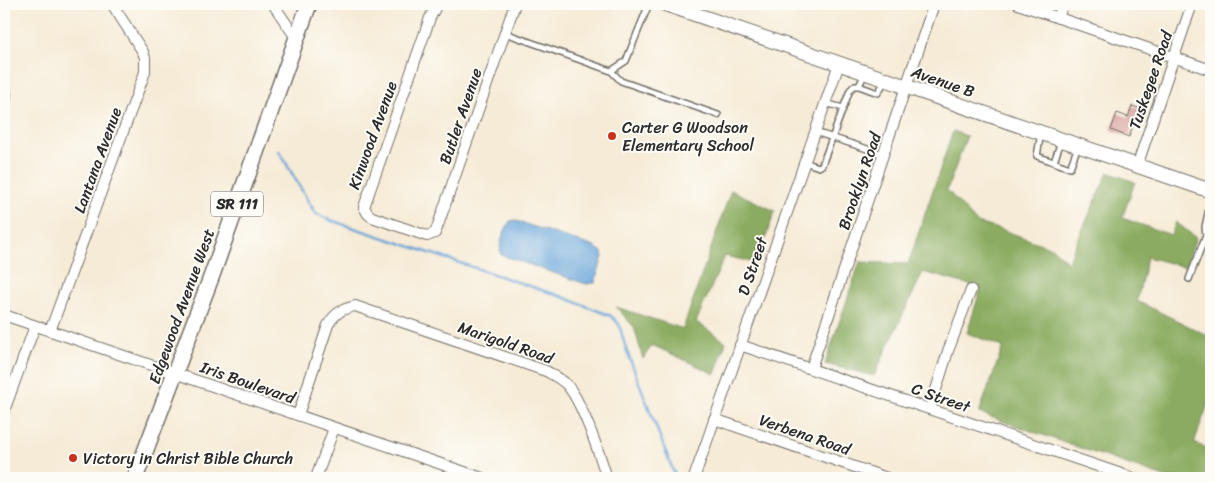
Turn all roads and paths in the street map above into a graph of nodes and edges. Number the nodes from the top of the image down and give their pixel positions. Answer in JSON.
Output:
{"nodes":[{"id":1,"x":112,"y":4,"type":"edge"},
{"id":2,"x":273,"y":4,"type":"edge"},
{"id":3,"x":309,"y":4,"type":"edge"},
{"id":4,"x":437,"y":4,"type":"edge"},
{"id":5,"x":515,"y":4,"type":"edge"},
{"id":6,"x":649,"y":4,"type":"edge"},
{"id":7,"x":934,"y":4,"type":"edge"},
{"id":8,"x":1018,"y":4,"type":"edge"},
{"id":9,"x":1063,"y":4,"type":"edge"},
{"id":10,"x":1192,"y":4,"type":"edge"},
{"id":11,"x":672,"y":5,"type":"edge"},
{"id":12,"x":1058,"y":18,"type":"junction"},
{"id":13,"x":504,"y":33,"type":"junction"},
{"id":14,"x":296,"y":38,"type":"junction"},
{"id":15,"x":1173,"y":57,"type":"junction"},
{"id":16,"x":839,"y":64,"type":"junction"},
{"id":17,"x":1211,"y":70,"type":"edge"},
{"id":18,"x":611,"y":71,"type":"junction"},
{"id":19,"x":865,"y":73,"type":"junction"},
{"id":20,"x":885,"y":80,"type":"junction"},
{"id":21,"x":859,"y":86,"type":"junction"},
{"id":22,"x":907,"y":87,"type":"junction"},
{"id":23,"x":825,"y":103,"type":"junction"},
{"id":24,"x":843,"y":108,"type":"junction"},
{"id":25,"x":718,"y":115,"type":"dead end"},
{"id":26,"x":815,"y":132,"type":"junction"},
{"id":27,"x":1041,"y":132,"type":"junction"},
{"id":28,"x":833,"y":138,"type":"junction"},
{"id":29,"x":1062,"y":139,"type":"junction"},
{"id":30,"x":1078,"y":146,"type":"junction"},
{"id":31,"x":884,"y":155,"type":"junction"},
{"id":32,"x":804,"y":162,"type":"junction"},
{"id":33,"x":1054,"y":162,"type":"junction"},
{"id":34,"x":1137,"y":166,"type":"junction"},
{"id":35,"x":1211,"y":191,"type":"edge"},
{"id":36,"x":1211,"y":199,"type":"edge"},
{"id":37,"x":431,"y":236,"type":"joint"},
{"id":38,"x":1189,"y":279,"type":"dead end"},
{"id":39,"x":971,"y":290,"type":"dead end"},
{"id":40,"x":4,"y":315,"type":"edge"},
{"id":41,"x":35,"y":326,"type":"junction"},
{"id":42,"x":50,"y":331,"type":"junction"},
{"id":43,"x":740,"y":345,"type":"junction"},
{"id":44,"x":811,"y":368,"type":"junction"},
{"id":45,"x":174,"y":373,"type":"junction"},
{"id":46,"x":930,"y":409,"type":"junction"},
{"id":47,"x":4,"y":411,"type":"edge"},
{"id":48,"x":298,"y":415,"type":"junction"},
{"id":49,"x":714,"y":419,"type":"junction"},
{"id":50,"x":334,"y":428,"type":"junction"},
{"id":51,"x":135,"y":478,"type":"edge"},
{"id":52,"x":316,"y":478,"type":"edge"},
{"id":53,"x":482,"y":478,"type":"edge"},
{"id":54,"x":607,"y":478,"type":"edge"},
{"id":55,"x":694,"y":478,"type":"edge"},
{"id":56,"x":886,"y":478,"type":"edge"},
{"id":57,"x":1133,"y":478,"type":"edge"}],
"edges":[{"from":1,"to":42,"type":"street","name":"Lantana Avenue"},
{"from":2,"to":14,"type":"street"},
{"from":3,"to":14,"type":"main road","name":"Edgewood Avenue West","number":"SR 111"},
{"from":4,"to":37,"type":"street","name":"Kinwood Avenue"},
{"from":5,"to":13,"type":"street","name":"Butler Avenue"},
{"from":6,"to":18,"type":"lane"},
{"from":7,"to":22,"type":"street","name":"Brooklyn Road"},
{"from":8,"to":12,"type":"street"},
{"from":9,"to":12,"type":"street"},
{"from":10,"to":15,"type":"street","name":"Tuskegee Road"},
{"from":11,"to":16,"type":"main road","name":"Avenue B"},
{"from":12,"to":15,"type":"street"},
{"from":13,"to":18,"type":"lane"},
{"from":13,"to":37,"type":"street","name":"Butler Avenue"},
{"from":14,"to":45,"type":"main road","name":"Edgewood Avenue West","number":"SR 111"},
{"from":15,"to":17,"type":"street"},
{"from":15,"to":34,"type":"street","name":"Tuskegee Road"},
{"from":16,"to":19,"type":"main road","name":"Avenue B"},
{"from":16,"to":23,"type":"street","name":"D Street"},
{"from":18,"to":25,"type":"lane"},
{"from":19,"to":20,"type":"main road","name":"Avenue B"},
{"from":19,"to":21,"type":"lane"},
{"from":20,"to":21,"type":"lane"},
{"from":20,"to":22,"type":"main road","name":"Avenue B"},
{"from":21,"to":24,"type":"lane"},
{"from":22,"to":27,"type":"main road","name":"Avenue B"},
{"from":22,"to":31,"type":"street","name":"Brooklyn Road"},
{"from":23,"to":24,"type":"lane"},
{"from":23,"to":26,"type":"street","name":"D Street"},
{"from":24,"to":28,"type":"lane"},
{"from":26,"to":28,"type":"lane"},
{"from":26,"to":32,"type":"street","name":"D Street"},
{"from":27,"to":29,"type":"main road","name":"Avenue B"},
{"from":27,"to":33,"type":"lane"},
{"from":28,"to":31,"type":"lane"},
{"from":28,"to":32,"type":"lane"},
{"from":29,"to":30,"type":"main road","name":"Avenue B"},
{"from":29,"to":33,"type":"lane"},
{"from":30,"to":33,"type":"lane"},
{"from":30,"to":34,"type":"main road","name":"Avenue B"},
{"from":31,"to":44,"type":"street","name":"Brooklyn Road"},
{"from":32,"to":43,"type":"street","name":"D Street"},
{"from":34,"to":35,"type":"main road","name":"Avenue B"},
{"from":36,"to":38,"type":"lane"},
{"from":39,"to":46,"type":"street"},
{"from":40,"to":41,"type":"street","name":"Iris Boulevard"},
{"from":41,"to":42,"type":"street","name":"Iris Boulevard"},
{"from":41,"to":47,"type":"street"},
{"from":42,"to":45,"type":"street","name":"Iris Boulevard"},
{"from":43,"to":44,"type":"street","name":"C Street"},
{"from":43,"to":49,"type":"street","name":"D Street"},
{"from":44,"to":46,"type":"street","name":"C Street"},
{"from":45,"to":48,"type":"street","name":"Iris Boulevard"},
{"from":45,"to":51,"type":"main road","name":"Edgewood Avenue West","number":"SR 111"},
{"from":46,"to":57,"type":"street","name":"C Street"},
{"from":48,"to":50,"type":"street","name":"Iris Boulevard"},
{"from":48,"to":54,"type":"street","name":"Marigold Road"},
{"from":49,"to":55,"type":"street","name":"D Street"},
{"from":49,"to":56,"type":"street","name":"Verbena Road"},
{"from":50,"to":52,"type":"street"},
{"from":50,"to":53,"type":"street","name":"Iris Boulevard"}]}
